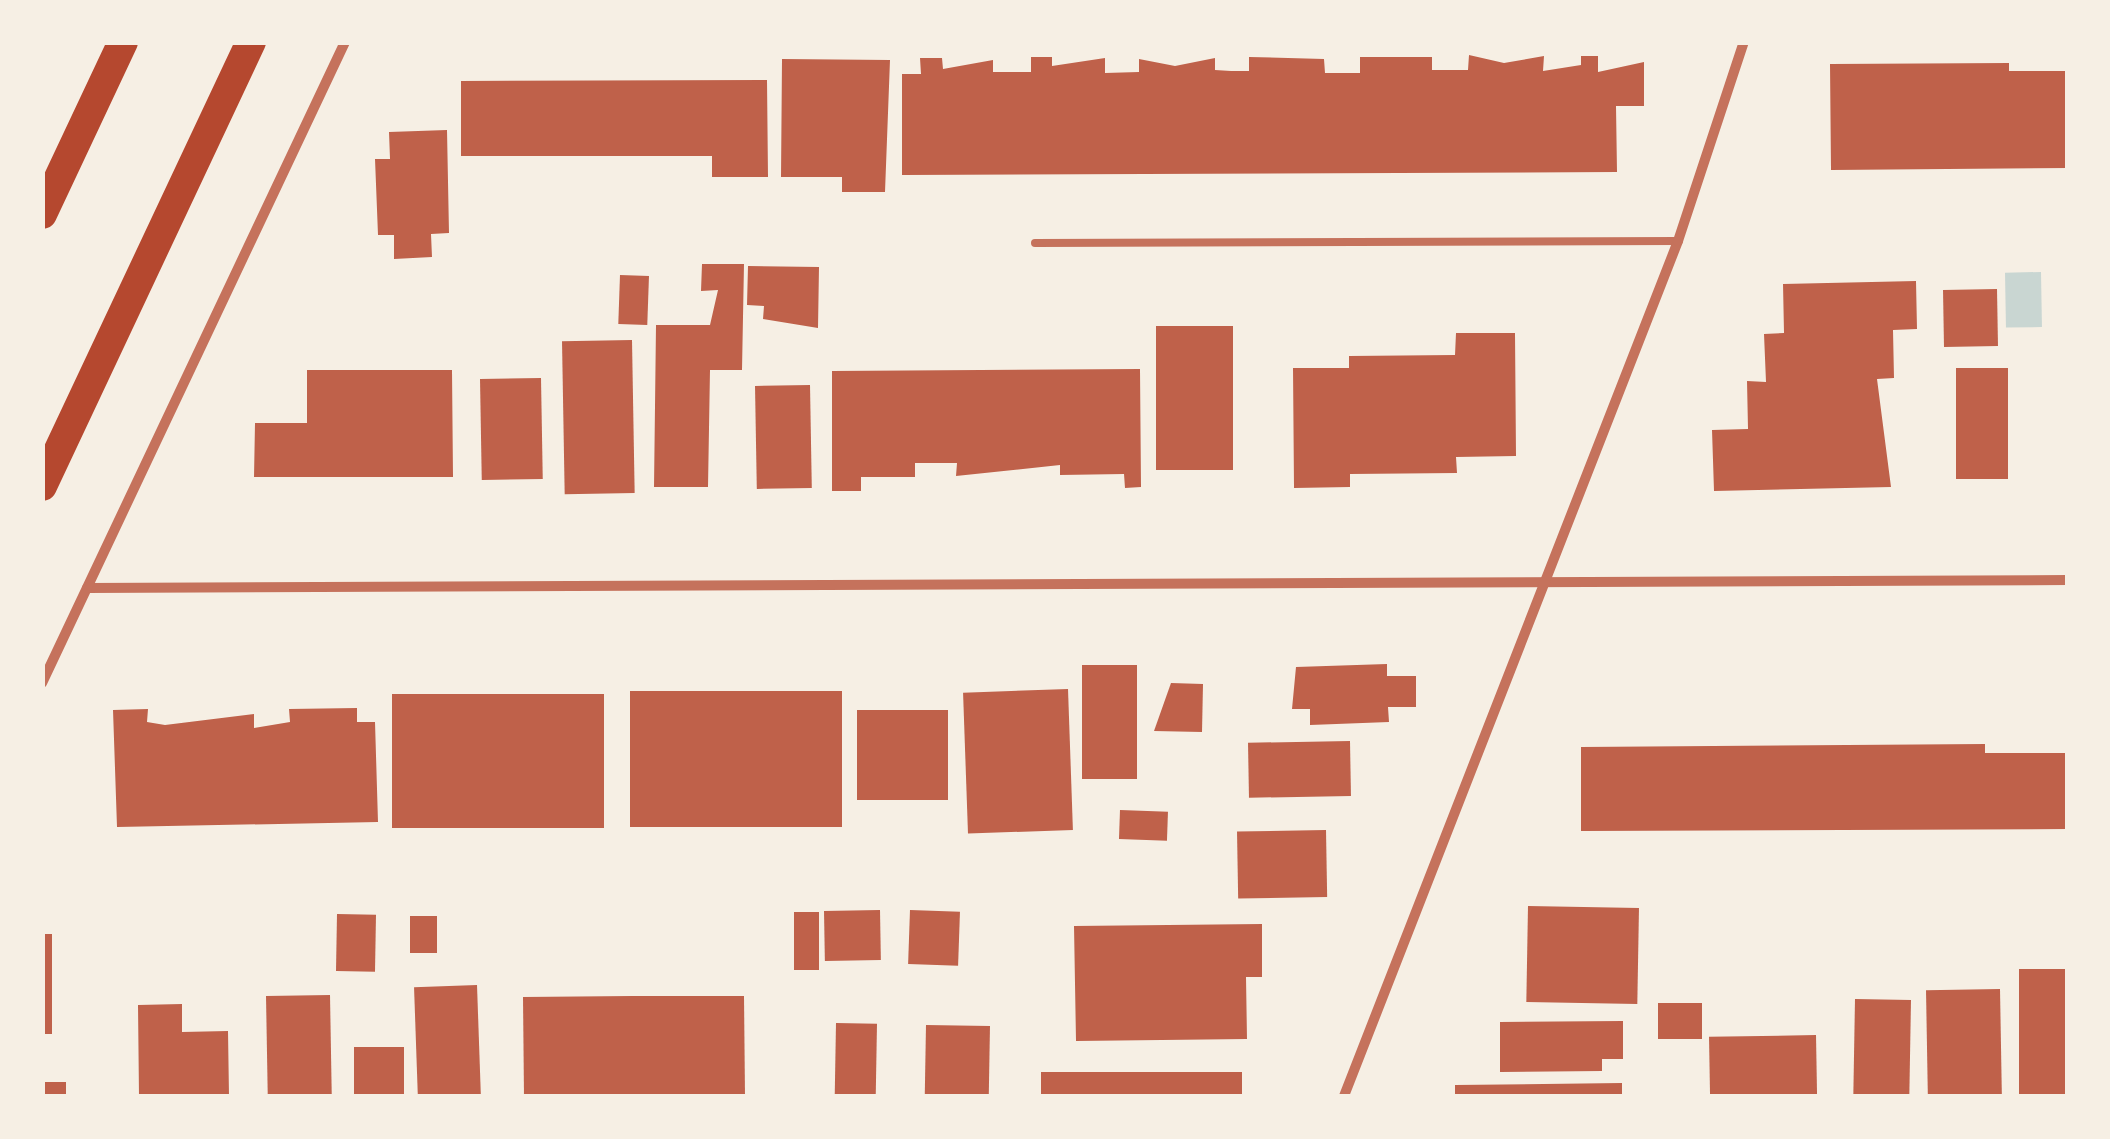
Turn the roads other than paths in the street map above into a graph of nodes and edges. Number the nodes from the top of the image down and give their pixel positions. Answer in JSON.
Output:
{"nodes":[{"id":1,"x":123,"y":42,"type":"edge"},
{"id":2,"x":251,"y":42,"type":"edge"},
{"id":3,"x":345,"y":42,"type":"edge"},
{"id":4,"x":1744,"y":42,"type":"edge"},
{"id":5,"x":42,"y":214,"type":"edge"},
{"id":6,"x":1678,"y":241,"type":"junction"},
{"id":7,"x":1036,"y":243,"type":"dead end"},
{"id":8,"x":42,"y":486,"type":"edge"},
{"id":9,"x":1544,"y":580,"type":"junction"},
{"id":10,"x":2068,"y":580,"type":"edge"},
{"id":11,"x":87,"y":588,"type":"junction"},
{"id":12,"x":42,"y":683,"type":"edge"},
{"id":13,"x":1344,"y":1096,"type":"edge"}],
"edges":[{"from":1,"to":5,"type":"highway"},
{"from":2,"to":8,"type":"highway"},
{"from":3,"to":11,"type":"street"},
{"from":4,"to":6,"type":"street"},
{"from":6,"to":7,"type":"lane"},
{"from":6,"to":9,"type":"street"},
{"from":9,"to":10,"type":"street"},
{"from":9,"to":11,"type":"street"},
{"from":9,"to":13,"type":"street"},
{"from":11,"to":12,"type":"street"}]}
